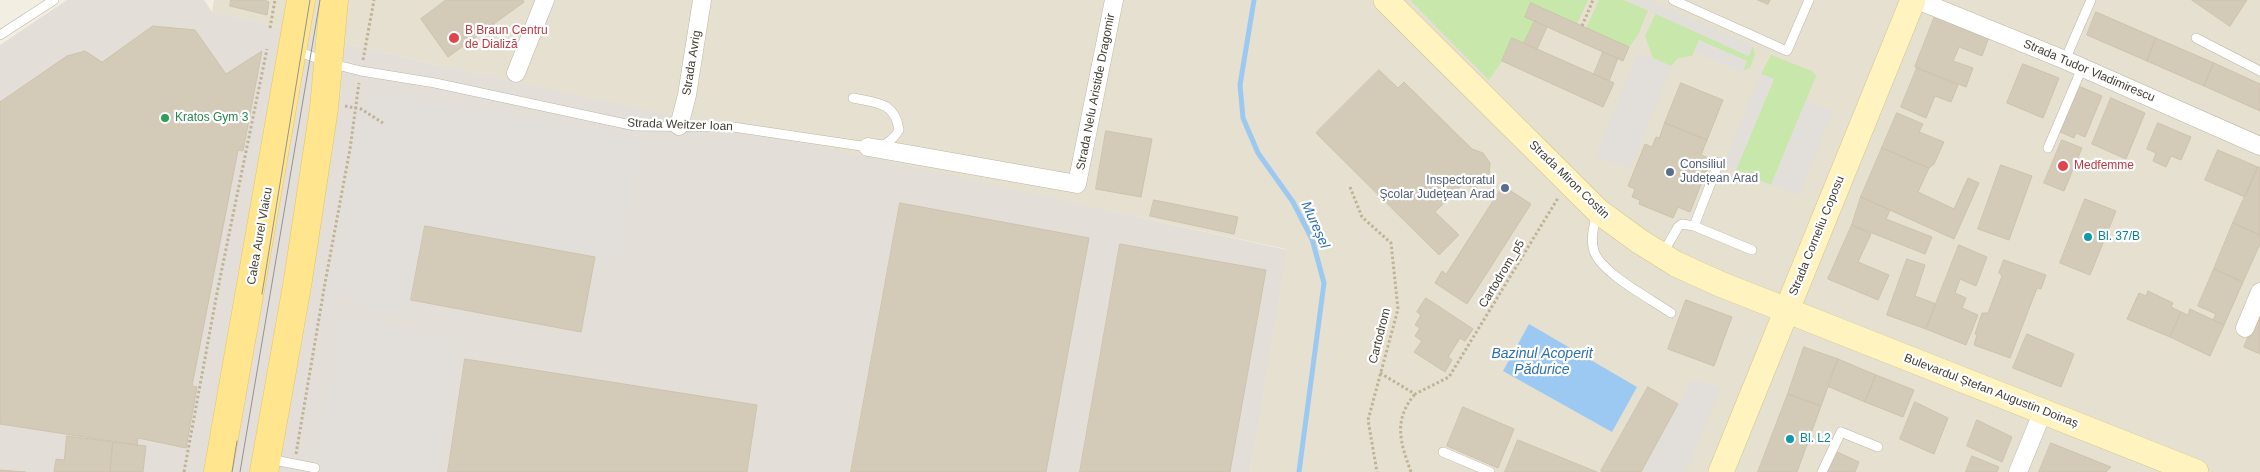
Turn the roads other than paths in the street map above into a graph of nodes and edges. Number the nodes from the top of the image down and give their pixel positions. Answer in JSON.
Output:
{"nodes":[{"id":1,"x":54,"y":0,"type":"edge"},
{"id":2,"x":301,"y":0,"type":"edge"},
{"id":3,"x":334,"y":0,"type":"edge"},
{"id":4,"x":545,"y":0,"type":"edge"},
{"id":5,"x":702,"y":0,"type":"edge"},
{"id":6,"x":1114,"y":0,"type":"edge"},
{"id":7,"x":1386,"y":0,"type":"edge"},
{"id":8,"x":1673,"y":0,"type":"edge"},
{"id":9,"x":1809,"y":0,"type":"edge"},
{"id":10,"x":1915,"y":0,"type":"edge"},
{"id":11,"x":2091,"y":0,"type":"edge"},
{"id":12,"x":0,"y":35,"type":"edge"},
{"id":13,"x":2196,"y":38,"type":"dead end"},
{"id":14,"x":279,"y":49,"type":"junction"},
{"id":15,"x":2064,"y":60,"type":"junction"},
{"id":16,"x":329,"y":63,"type":"junction"},
{"id":17,"x":2082,"y":68,"type":"junction"},
{"id":18,"x":2260,"y":71,"type":"edge"},
{"id":19,"x":516,"y":74,"type":"dead end"},
{"id":20,"x":854,"y":98,"type":"dead end"},
{"id":21,"x":679,"y":126,"type":"junction"},
{"id":22,"x":2260,"y":146,"type":"edge"},
{"id":23,"x":868,"y":147,"type":"junction"},
{"id":24,"x":2048,"y":148,"type":"dead end"},
{"id":25,"x":1719,"y":162,"type":"dead end"},
{"id":26,"x":1078,"y":184,"type":"joint"},
{"id":27,"x":1598,"y":211,"type":"junction"},
{"id":28,"x":1694,"y":226,"type":"junction"},
{"id":29,"x":1752,"y":250,"type":"dead end"},
{"id":30,"x":1661,"y":255,"type":"junction"},
{"id":31,"x":2260,"y":292,"type":"edge"},
{"id":32,"x":1786,"y":311,"type":"junction"},
{"id":33,"x":1671,"y":313,"type":"dead end"},
{"id":34,"x":2245,"y":328,"type":"dead end"},
{"id":35,"x":2043,"y":411,"type":"junction"},
{"id":36,"x":1878,"y":447,"type":"dead end"},
{"id":37,"x":1443,"y":452,"type":"dead end"},
{"id":38,"x":265,"y":465,"type":"edge"},
{"id":39,"x":315,"y":468,"type":"dead end"},
{"id":40,"x":218,"y":472,"type":"edge"},
{"id":41,"x":1490,"y":472,"type":"edge"},
{"id":42,"x":1721,"y":472,"type":"edge"},
{"id":43,"x":1822,"y":472,"type":"edge"},
{"id":44,"x":2018,"y":472,"type":"edge"},
{"id":45,"x":2196,"y":472,"type":"edge"}],
"edges":[{"from":1,"to":12,"type":"lane"},
{"from":2,"to":14,"type":"main road","name":"Calea Aurel Vlaicu"},
{"from":3,"to":16,"type":"main road"},
{"from":4,"to":19,"type":"street"},
{"from":5,"to":21,"type":"street","name":"Strada Avrig"},
{"from":6,"to":26,"type":"street","name":"Strada Nelu Aristide Dragomir"},
{"from":7,"to":27,"type":"main road","name":"Strada Miron Costin"},
{"from":8,"to":9,"type":"lane"},
{"from":10,"to":15,"type":"street","name":"Strada Tudor Vladimirescu"},
{"from":10,"to":32,"type":"main road","name":"Strada Corneliu Coposu"},
{"from":11,"to":15,"type":"lane"},
{"from":13,"to":18,"type":"lane"},
{"from":14,"to":16,"type":"lane","name":"Strada Weitzer Ioan"},
{"from":14,"to":40,"type":"main road","name":"Calea Aurel Vlaicu"},
{"from":15,"to":17,"type":"street","name":"Strada Tudor Vladimirescu"},
{"from":16,"to":21,"type":"lane","name":"Strada Weitzer Ioan"},
{"from":16,"to":38,"type":"main road"},
{"from":17,"to":22,"type":"street","name":"Strada Tudor Vladimirescu"},
{"from":17,"to":24,"type":"lane"},
{"from":20,"to":23,"type":"lane","name":"Strada Weitzer Ioan"},
{"from":21,"to":23,"type":"lane","name":"Strada Weitzer Ioan"},
{"from":23,"to":26,"type":"street","name":"Strada Weitzer Ioan"},
{"from":25,"to":28,"type":"lane"},
{"from":27,"to":30,"type":"main road","name":"Strada Miron Costin"},
{"from":27,"to":33,"type":"lane"},
{"from":28,"to":29,"type":"lane"},
{"from":28,"to":30,"type":"lane"},
{"from":30,"to":32,"type":"main road","name":"Strada Miron Costin"},
{"from":31,"to":34,"type":"street"},
{"from":32,"to":35,"type":"main road","name":"Bulevardul Ștefan Augustin Doinaș"},
{"from":32,"to":42,"type":"main road","name":"Strada Corneliu Coposu"},
{"from":35,"to":44,"type":"street"},
{"from":35,"to":45,"type":"main road","name":"Bulevardul Ștefan Augustin Doinaș"},
{"from":36,"to":43,"type":"lane"},
{"from":37,"to":41,"type":"lane"},
{"from":38,"to":39,"type":"lane"}]}
